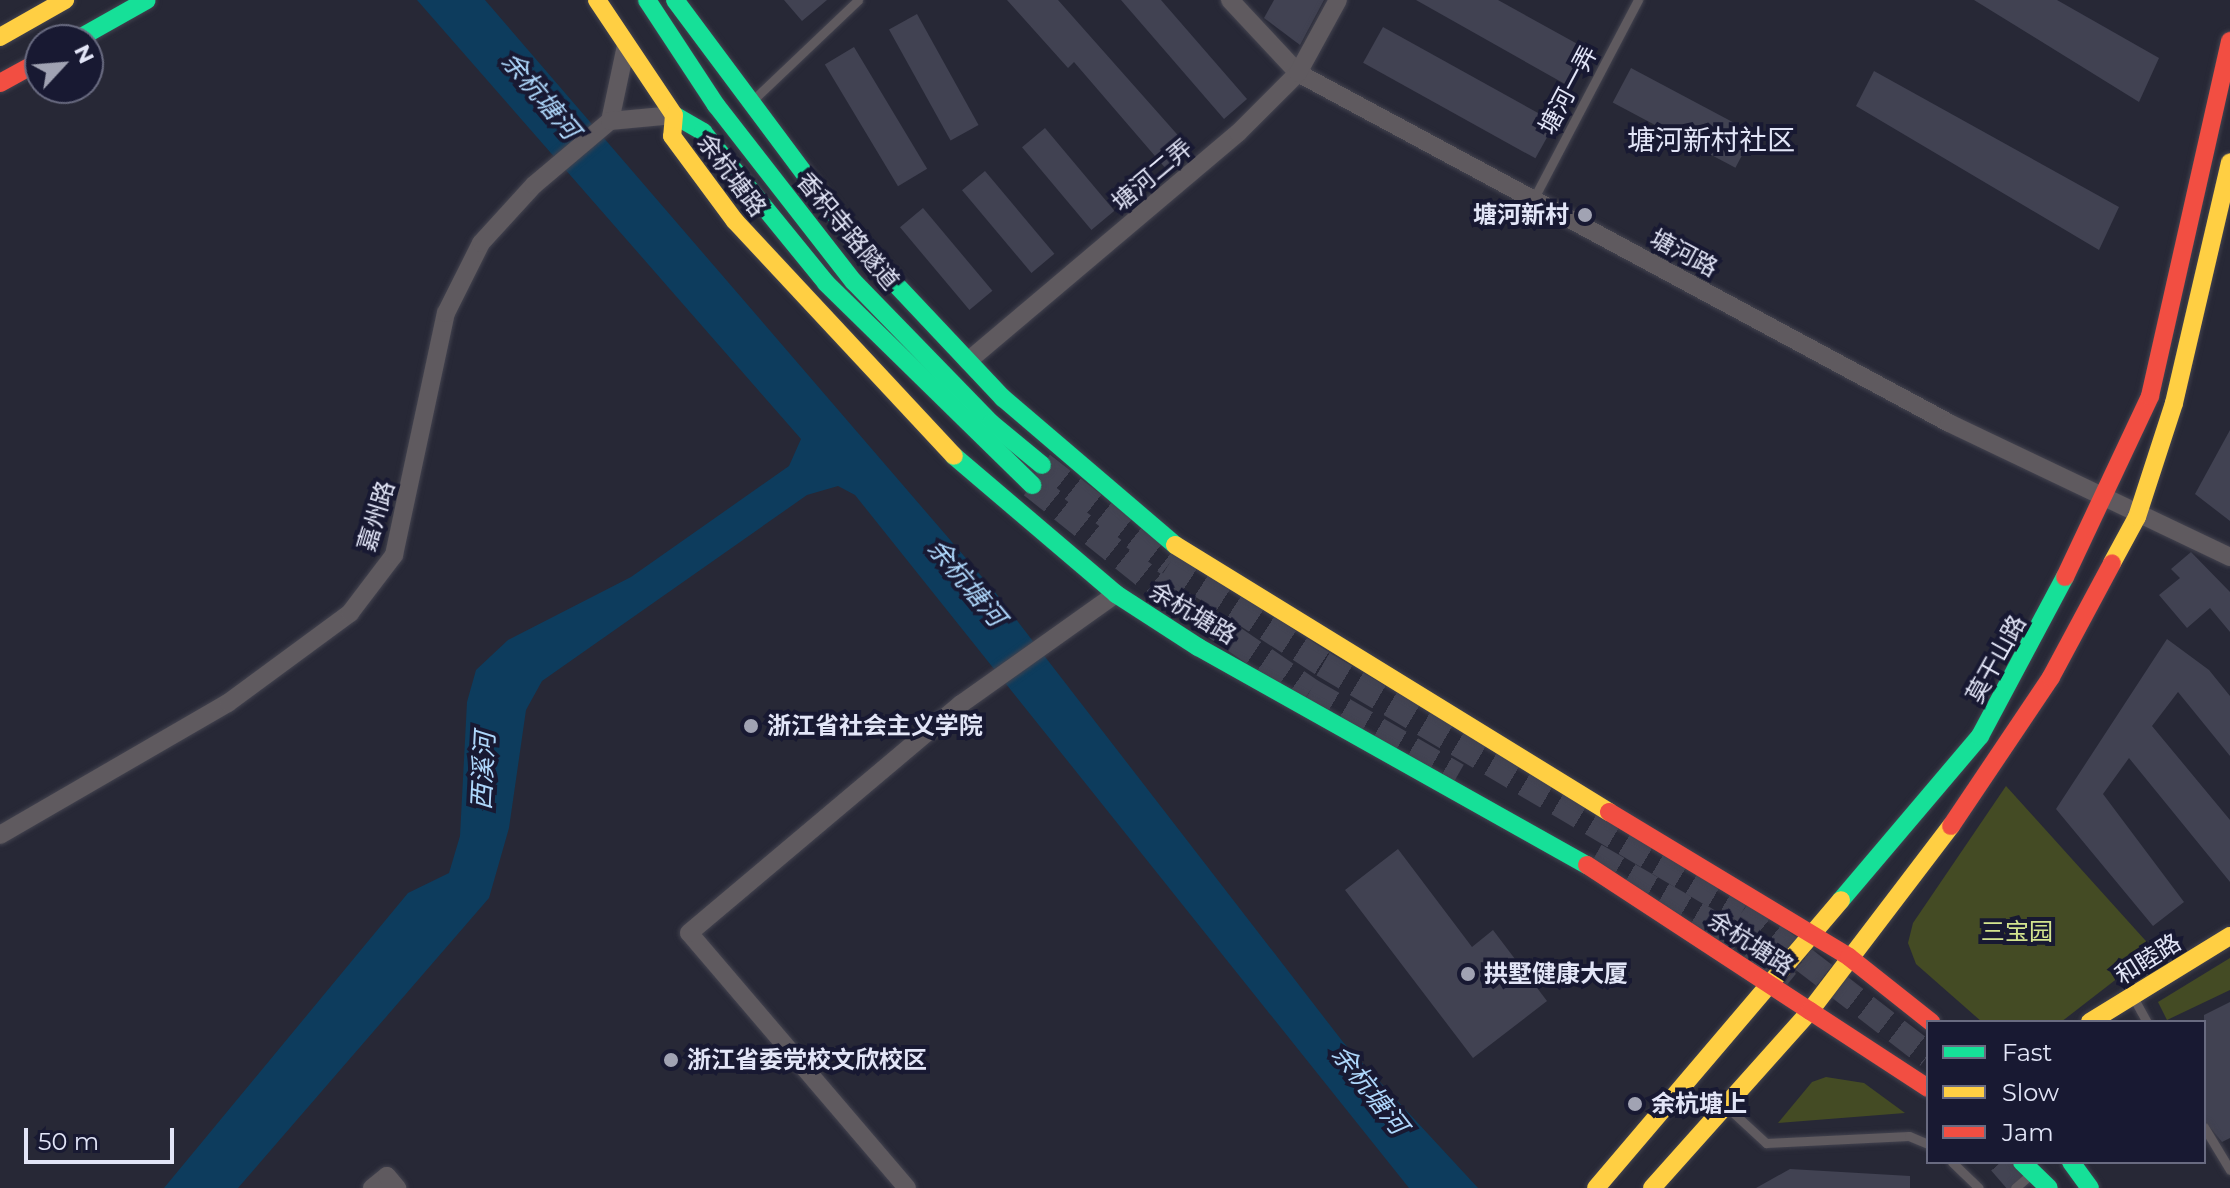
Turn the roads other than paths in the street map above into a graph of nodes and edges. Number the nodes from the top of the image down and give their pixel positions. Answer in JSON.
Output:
{"nodes":[{"id":1,"x":65,"y":0,"type":"edge"},
{"id":2,"x":147,"y":0,"type":"edge"},
{"id":3,"x":597,"y":0,"type":"edge"},
{"id":4,"x":647,"y":0,"type":"edge"},
{"id":5,"x":675,"y":0,"type":"edge"},
{"id":6,"x":858,"y":0,"type":"edge"},
{"id":7,"x":1230,"y":0,"type":"edge"},
{"id":8,"x":1338,"y":0,"type":"edge"},
{"id":9,"x":1638,"y":0,"type":"edge"},
{"id":10,"x":104,"y":24,"type":"edge"},
{"id":11,"x":3,"y":33,"type":"edge"},
{"id":12,"x":2230,"y":41,"type":"edge"},
{"id":13,"x":626,"y":46,"type":"junction"},
{"id":14,"x":24,"y":70,"type":"edge"},
{"id":15,"x":1298,"y":73,"type":"junction"},
{"id":16,"x":0,"y":83,"type":"edge"},
{"id":17,"x":749,"y":104,"type":"junction"},
{"id":18,"x":674,"y":115,"type":"junction"},
{"id":19,"x":610,"y":121,"type":"junction"},
{"id":20,"x":2230,"y":162,"type":"edge"},
{"id":21,"x":1534,"y":198,"type":"junction"},
{"id":22,"x":968,"y":361,"type":"junction"},
{"id":23,"x":1042,"y":465,"type":"tunnel mouth"},
{"id":24,"x":1032,"y":485,"type":"tunnel mouth"},
{"id":25,"x":2107,"y":499,"type":"junction"},
{"id":26,"x":2137,"y":517,"type":"junction"},
{"id":27,"x":2230,"y":557,"type":"edge"},
{"id":28,"x":1116,"y":594,"type":"junction"},
{"id":29,"x":0,"y":835,"type":"edge"},
{"id":30,"x":1814,"y":933,"type":"junction"},
{"id":31,"x":2230,"y":936,"type":"edge"},
{"id":32,"x":1849,"y":957,"type":"junction"},
{"id":33,"x":1770,"y":983,"type":"junction"},
{"id":34,"x":2133,"y":996,"type":"junction"},
{"id":35,"x":1810,"y":1011,"type":"junction"},
{"id":36,"x":1928,"y":1020,"type":"edge"},
{"id":37,"x":2093,"y":1020,"type":"edge"},
{"id":38,"x":2146,"y":1020,"type":"edge"},
{"id":39,"x":1926,"y":1087,"type":"edge"},
{"id":40,"x":1725,"y":1106,"type":"junction"},
{"id":41,"x":2206,"y":1130,"type":"edge"},
{"id":42,"x":1926,"y":1143,"type":"edge"},
{"id":43,"x":1954,"y":1164,"type":"edge"},
{"id":44,"x":2072,"y":1164,"type":"edge"},
{"id":45,"x":2028,"y":1167,"type":"edge"},
{"id":46,"x":2230,"y":1170,"type":"edge"},
{"id":47,"x":372,"y":1188,"type":"edge"},
{"id":48,"x":397,"y":1188,"type":"edge"},
{"id":49,"x":907,"y":1188,"type":"edge"},
{"id":50,"x":1596,"y":1188,"type":"edge"},
{"id":51,"x":1652,"y":1188,"type":"edge"},
{"id":52,"x":1979,"y":1188,"type":"edge"},
{"id":53,"x":2015,"y":1188,"type":"edge"},
{"id":54,"x":2049,"y":1188,"type":"edge"},
{"id":55,"x":2090,"y":1188,"type":"edge"}],
"edges":[{"from":1,"to":11,"type":"main road"},
{"from":2,"to":10,"type":"main road"},
{"from":3,"to":13,"type":"main road","name":"余杭塘路"},
{"from":4,"to":23,"type":"main road","name":"香积寺路隧道"},
{"from":5,"to":17,"type":"main road","name":"余杭塘路"},
{"from":6,"to":17,"type":"lane"},
{"from":7,"to":15,"type":"street","name":"塘河路"},
{"from":8,"to":15,"type":"street","name":"塘河二弄"},
{"from":9,"to":21,"type":"lane","name":"塘河一弄"},
{"from":12,"to":25,"type":"main road","name":"莫干山路"},
{"from":13,"to":18,"type":"main road","name":"余杭塘路"},
{"from":13,"to":19,"type":"street"},
{"from":14,"to":16,"type":"main road"},
{"from":15,"to":21,"type":"street","name":"塘河路"},
{"from":15,"to":22,"type":"street","name":"塘河二弄"},
{"from":17,"to":22,"type":"main road","name":"余杭塘路"},
{"from":18,"to":19,"type":"street"},
{"from":18,"to":24,"type":"main road","name":"香积寺路隧道"},
{"from":18,"to":28,"type":"main road","name":"余杭塘路"},
{"from":19,"to":29,"type":"street","name":"嘉州路"},
{"from":20,"to":26,"type":"main road"},
{"from":21,"to":25,"type":"street","name":"塘河路"},
{"from":22,"to":30,"type":"main road","name":"余杭塘路"},
{"from":25,"to":26,"type":"street","name":"塘河路"},
{"from":25,"to":30,"type":"main road","name":"莫干山路"},
{"from":26,"to":27,"type":"street","name":"塘河路"},
{"from":26,"to":32,"type":"main road"},
{"from":28,"to":33,"type":"main road","name":"余杭塘路"},
{"from":28,"to":49,"type":"street"},
{"from":30,"to":32,"type":"main road","name":"余杭塘路"},
{"from":30,"to":33,"type":"main road","name":"莫干山路"},
{"from":31,"to":34,"type":"main road","name":"和睦路"},
{"from":32,"to":35,"type":"main road"},
{"from":32,"to":36,"type":"main road","name":"余杭塘路"},
{"from":33,"to":35,"type":"main road","name":"余杭塘路"},
{"from":33,"to":50,"type":"main road","name":"莫干山路"},
{"from":34,"to":37,"type":"main road","name":"和睦路"},
{"from":34,"to":38,"type":"lane"},
{"from":35,"to":39,"type":"main road","name":"余杭塘路"},
{"from":35,"to":40,"type":"main road"},
{"from":40,"to":42,"type":"lane"},
{"from":40,"to":51,"type":"main road"},
{"from":41,"to":46,"type":"lane"},
{"from":43,"to":52,"type":"lane"},
{"from":44,"to":55,"type":"main road"},
{"from":45,"to":53,"type":"lane"},
{"from":45,"to":54,"type":"main road"},
{"from":47,"to":48,"type":"street"}]}
